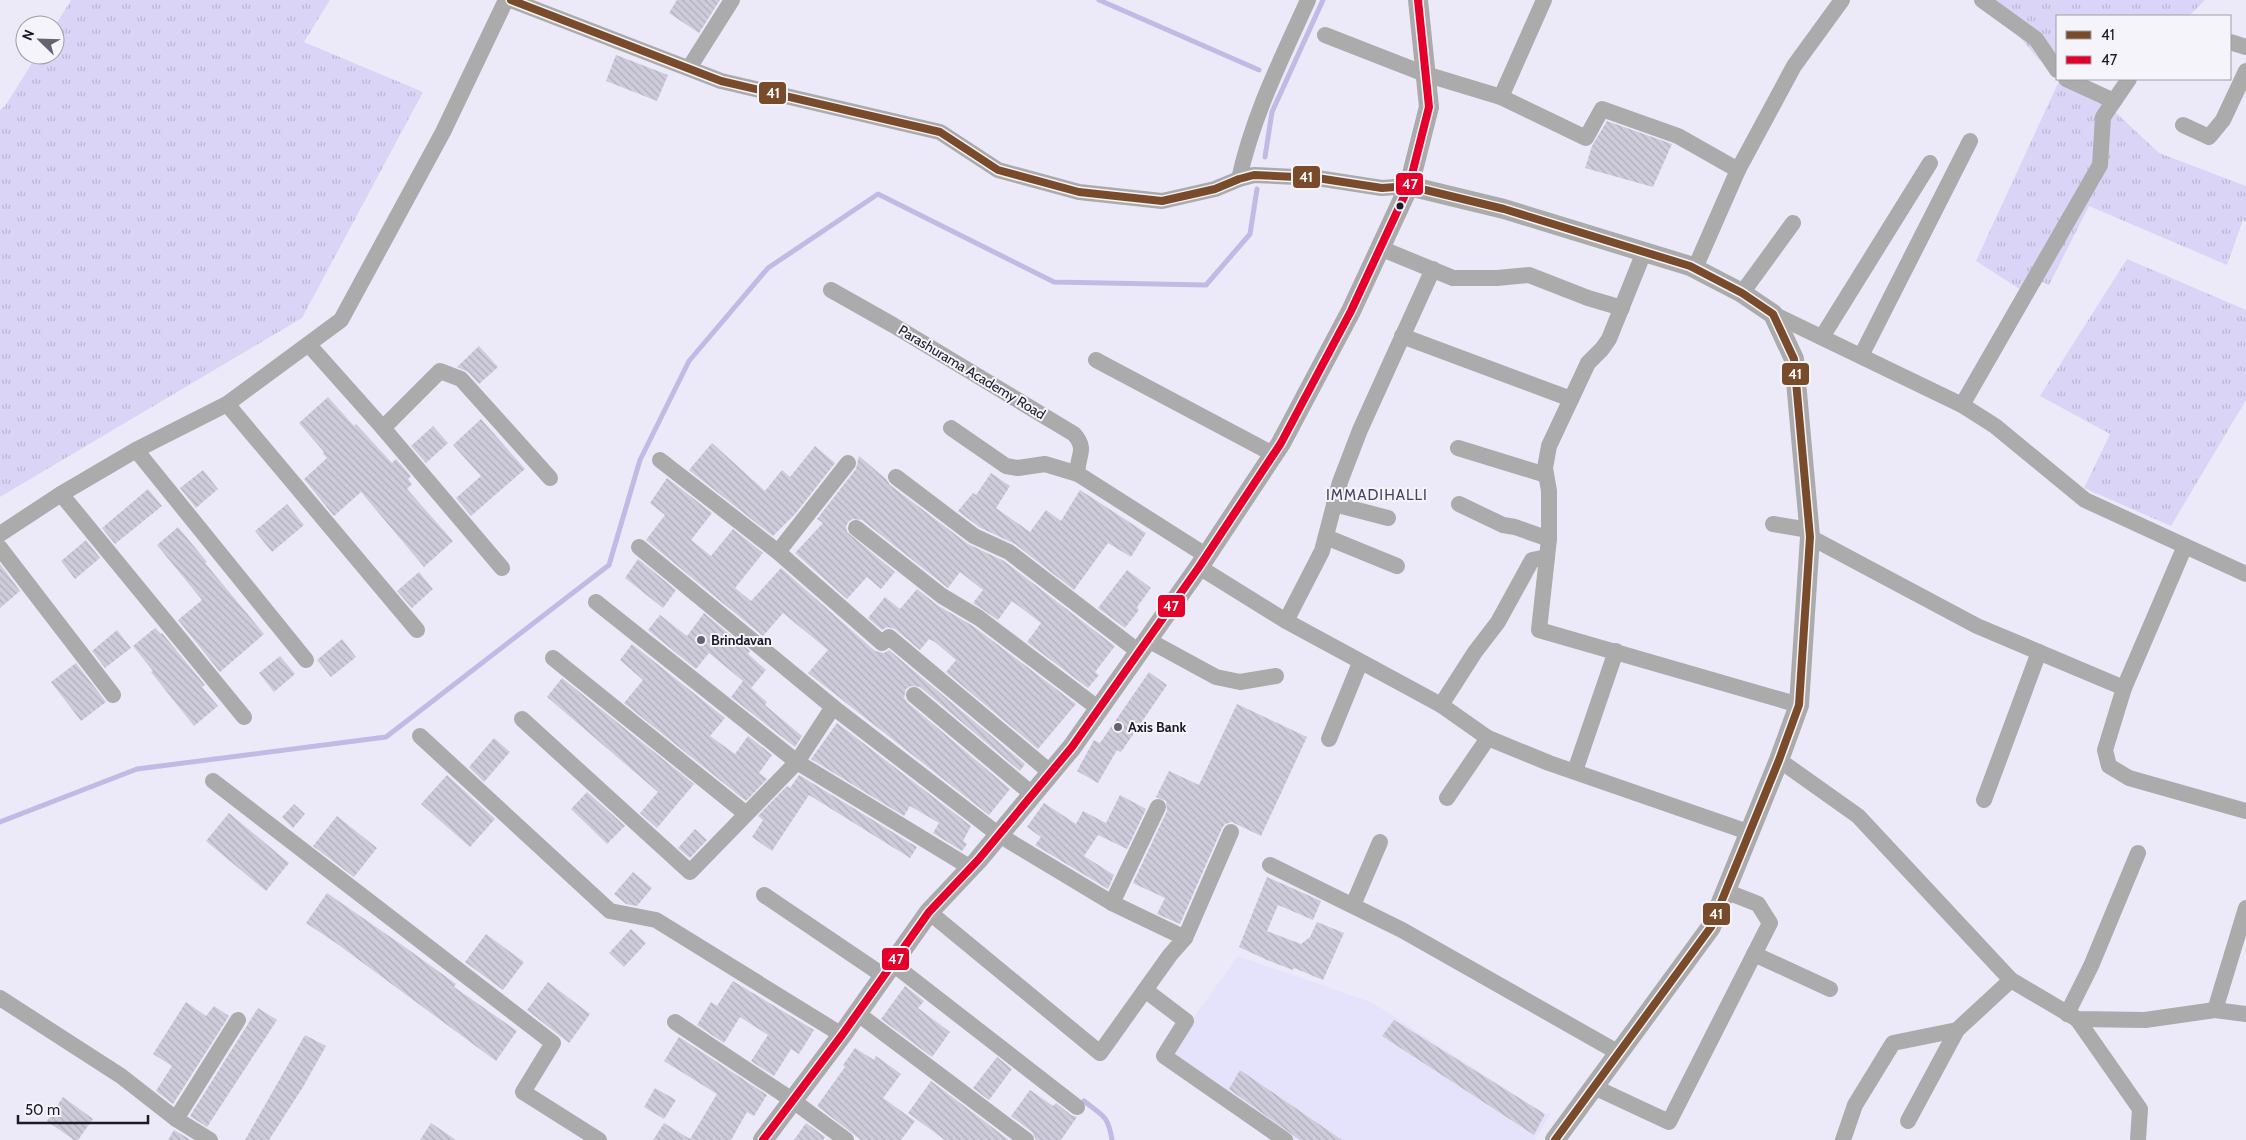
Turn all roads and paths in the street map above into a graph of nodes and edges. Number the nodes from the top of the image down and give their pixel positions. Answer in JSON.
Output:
{"nodes":[{"id":1,"x":506,"y":0,"type":"edge"},
{"id":2,"x":511,"y":0,"type":"edge"},
{"id":3,"x":732,"y":0,"type":"edge"},
{"id":4,"x":1308,"y":0,"type":"edge"},
{"id":5,"x":1418,"y":0,"type":"edge"},
{"id":6,"x":1544,"y":0,"type":"edge"},
{"id":7,"x":1842,"y":0,"type":"edge"},
{"id":8,"x":1982,"y":0,"type":"edge"},
{"id":9,"x":1325,"y":35,"type":"dead end"},
{"id":10,"x":2231,"y":42,"type":"edge"},
{"id":11,"x":2246,"y":47,"type":"edge"},
{"id":12,"x":689,"y":68,"type":"junction"},
{"id":13,"x":2056,"y":69,"type":"edge"},
{"id":14,"x":2246,"y":71,"type":"edge"},
{"id":15,"x":1425,"y":74,"type":"junction"},
{"id":16,"x":2068,"y":80,"type":"edge"},
{"id":17,"x":2128,"y":80,"type":"edge"},
{"id":18,"x":1501,"y":97,"type":"junction"},
{"id":19,"x":2114,"y":100,"type":"junction"},
{"id":20,"x":2183,"y":125,"type":"dead end"},
{"id":21,"x":1970,"y":141,"type":"dead end"},
{"id":22,"x":1930,"y":163,"type":"dead end"},
{"id":23,"x":1738,"y":170,"type":"junction"},
{"id":24,"x":1239,"y":179,"type":"junction"},
{"id":25,"x":1409,"y":186,"type":"junction"},
{"id":26,"x":1793,"y":223,"type":"dead end"},
{"id":27,"x":1380,"y":248,"type":"junction"},
{"id":28,"x":1644,"y":252,"type":"junction"},
{"id":29,"x":1695,"y":268,"type":"junction"},
{"id":30,"x":1433,"y":270,"type":"junction"},
{"id":31,"x":831,"y":290,"type":"dead end"},
{"id":32,"x":1742,"y":294,"type":"junction"},
{"id":33,"x":1622,"y":308,"type":"junction"},
{"id":34,"x":1773,"y":314,"type":"junction"},
{"id":35,"x":1402,"y":336,"type":"junction"},
{"id":36,"x":1822,"y":337,"type":"junction"},
{"id":37,"x":309,"y":345,"type":"junction"},
{"id":38,"x":1861,"y":356,"type":"junction"},
{"id":39,"x":1096,"y":360,"type":"dead end"},
{"id":40,"x":1571,"y":399,"type":"junction"},
{"id":41,"x":228,"y":404,"type":"junction"},
{"id":42,"x":1962,"y":405,"type":"junction"},
{"id":43,"x":383,"y":428,"type":"junction"},
{"id":44,"x":951,"y":428,"type":"dead end"},
{"id":45,"x":1458,"y":448,"type":"dead end"},
{"id":46,"x":136,"y":450,"type":"junction"},
{"id":47,"x":1273,"y":454,"type":"junction"},
{"id":48,"x":660,"y":460,"type":"dead end"},
{"id":49,"x":848,"y":463,"type":"dead end"},
{"id":50,"x":1078,"y":474,"type":"junction"},
{"id":51,"x":1546,"y":475,"type":"junction"},
{"id":52,"x":896,"y":477,"type":"dead end"},
{"id":53,"x":550,"y":478,"type":"dead end"},
{"id":54,"x":61,"y":494,"type":"junction"},
{"id":55,"x":1334,"y":504,"type":"junction"},
{"id":56,"x":1459,"y":504,"type":"dead end"},
{"id":57,"x":1388,"y":518,"type":"dead end"},
{"id":58,"x":1773,"y":524,"type":"dead end"},
{"id":59,"x":856,"y":528,"type":"dead end"},
{"id":60,"x":1810,"y":533,"type":"junction"},
{"id":61,"x":0,"y":534,"type":"edge"},
{"id":62,"x":1326,"y":538,"type":"junction"},
{"id":63,"x":1549,"y":539,"type":"junction"},
{"id":64,"x":639,"y":546,"type":"dead end"},
{"id":65,"x":2185,"y":546,"type":"junction"},
{"id":66,"x":0,"y":548,"type":"edge"},
{"id":67,"x":778,"y":552,"type":"junction"},
{"id":68,"x":1547,"y":557,"type":"junction"},
{"id":69,"x":1203,"y":561,"type":"junction"},
{"id":70,"x":1397,"y":566,"type":"dead end"},
{"id":71,"x":502,"y":568,"type":"dead end"},
{"id":72,"x":2246,"y":574,"type":"edge"},
{"id":73,"x":596,"y":602,"type":"dead end"},
{"id":74,"x":1286,"y":621,"type":"junction"},
{"id":75,"x":417,"y":630,"type":"dead end"},
{"id":76,"x":1143,"y":646,"type":"junction"},
{"id":77,"x":1616,"y":651,"type":"junction"},
{"id":78,"x":2039,"y":652,"type":"junction"},
{"id":79,"x":553,"y":658,"type":"dead end"},
{"id":80,"x":306,"y":660,"type":"dead end"},
{"id":81,"x":1360,"y":663,"type":"junction"},
{"id":82,"x":1276,"y":676,"type":"dead end"},
{"id":83,"x":2124,"y":688,"type":"junction"},
{"id":84,"x":914,"y":694,"type":"dead end"},
{"id":85,"x":113,"y":695,"type":"dead end"},
{"id":86,"x":1441,"y":705,"type":"junction"},
{"id":87,"x":1799,"y":705,"type":"junction"},
{"id":88,"x":833,"y":707,"type":"junction"},
{"id":89,"x":1098,"y":710,"type":"junction"},
{"id":90,"x":244,"y":717,"type":"dead end"},
{"id":91,"x":522,"y":719,"type":"dead end"},
{"id":92,"x":420,"y":736,"type":"dead end"},
{"id":93,"x":1488,"y":738,"type":"junction"},
{"id":94,"x":1329,"y":739,"type":"dead end"},
{"id":95,"x":1779,"y":760,"type":"junction"},
{"id":96,"x":797,"y":762,"type":"junction"},
{"id":97,"x":1575,"y":771,"type":"junction"},
{"id":98,"x":1050,"y":772,"type":"junction"},
{"id":99,"x":213,"y":781,"type":"dead end"},
{"id":100,"x":1032,"y":794,"type":"junction"},
{"id":101,"x":1447,"y":798,"type":"dead end"},
{"id":102,"x":1984,"y":800,"type":"dead end"},
{"id":103,"x":1158,"y":807,"type":"dead end"},
{"id":104,"x":2246,"y":811,"type":"edge"},
{"id":105,"x":745,"y":813,"type":"junction"},
{"id":106,"x":1231,"y":832,"type":"dead end"},
{"id":107,"x":1748,"y":832,"type":"junction"},
{"id":108,"x":999,"y":835,"type":"junction"},
{"id":109,"x":1380,"y":842,"type":"dead end"},
{"id":110,"x":2138,"y":853,"type":"dead end"},
{"id":111,"x":1270,"y":865,"type":"dead end"},
{"id":112,"x":971,"y":868,"type":"junction"},
{"id":113,"x":1725,"y":891,"type":"junction"},
{"id":114,"x":764,"y":894,"type":"dead end"},
{"id":115,"x":1112,"y":903,"type":"junction"},
{"id":116,"x":1353,"y":905,"type":"junction"},
{"id":117,"x":2246,"y":908,"type":"edge"},
{"id":118,"x":930,"y":912,"type":"junction"},
{"id":119,"x":1185,"y":938,"type":"junction"},
{"id":120,"x":1754,"y":954,"type":"junction"},
{"id":121,"x":889,"y":970,"type":"junction"},
{"id":122,"x":2011,"y":980,"type":"junction"},
{"id":123,"x":1830,"y":989,"type":"dead end"},
{"id":124,"x":1145,"y":990,"type":"junction"},
{"id":125,"x":0,"y":998,"type":"edge"},
{"id":126,"x":2215,"y":1010,"type":"junction"},
{"id":127,"x":858,"y":1013,"type":"junction"},
{"id":128,"x":2246,"y":1014,"type":"edge"},
{"id":129,"x":2072,"y":1017,"type":"junction"},
{"id":130,"x":238,"y":1020,"type":"dead end"},
{"id":131,"x":675,"y":1022,"type":"dead end"},
{"id":132,"x":1957,"y":1030,"type":"junction"},
{"id":133,"x":842,"y":1035,"type":"junction"},
{"id":134,"x":1619,"y":1054,"type":"junction"},
{"id":135,"x":1594,"y":1087,"type":"junction"},
{"id":136,"x":792,"y":1100,"type":"junction"},
{"id":137,"x":1077,"y":1107,"type":"dead end"},
{"id":138,"x":176,"y":1119,"type":"junction"},
{"id":139,"x":1908,"y":1121,"type":"dead end"},
{"id":140,"x":1261,"y":1134,"type":"edge"},
{"id":141,"x":210,"y":1140,"type":"edge"},
{"id":142,"x":599,"y":1140,"type":"edge"},
{"id":143,"x":763,"y":1140,"type":"edge"},
{"id":144,"x":846,"y":1140,"type":"edge"},
{"id":145,"x":1026,"y":1140,"type":"edge"},
{"id":146,"x":1285,"y":1140,"type":"edge"},
{"id":147,"x":1555,"y":1140,"type":"edge"},
{"id":148,"x":1843,"y":1140,"type":"edge"},
{"id":149,"x":2138,"y":1140,"type":"edge"}],
"edges":[{"from":1,"to":37,"type":"street"},
{"from":2,"to":12,"type":"street"},
{"from":3,"to":12,"type":"street"},
{"from":4,"to":24,"type":"street"},
{"from":5,"to":15,"type":"street"},
{"from":6,"to":18,"type":"street"},
{"from":7,"to":23,"type":"street"},
{"from":8,"to":13,"type":"street"},
{"from":9,"to":15,"type":"street"},
{"from":10,"to":11,"type":"street"},
{"from":12,"to":24,"type":"street"},
{"from":14,"to":20,"type":"street"},
{"from":15,"to":18,"type":"street"},
{"from":15,"to":25,"type":"street"},
{"from":16,"to":19,"type":"street"},
{"from":17,"to":19,"type":"street"},
{"from":18,"to":23,"type":"street"},
{"from":19,"to":42,"type":"street"},
{"from":21,"to":38,"type":"street"},
{"from":22,"to":36,"type":"street"},
{"from":23,"to":29,"type":"street"},
{"from":24,"to":25,"type":"street"},
{"from":25,"to":27,"type":"street"},
{"from":25,"to":28,"type":"street"},
{"from":26,"to":32,"type":"street"},
{"from":27,"to":30,"type":"street"},
{"from":27,"to":47,"type":"street"},
{"from":28,"to":29,"type":"street"},
{"from":28,"to":33,"type":"street"},
{"from":29,"to":32,"type":"street"},
{"from":30,"to":33,"type":"street"},
{"from":30,"to":35,"type":"street"},
{"from":31,"to":50,"type":"street","name":"Parashurama Academy Road"},
{"from":32,"to":34,"type":"street"},
{"from":33,"to":40,"type":"street"},
{"from":34,"to":36,"type":"street"},
{"from":34,"to":60,"type":"street"},
{"from":35,"to":40,"type":"street"},
{"from":35,"to":55,"type":"street"},
{"from":36,"to":38,"type":"street"},
{"from":37,"to":41,"type":"street"},
{"from":37,"to":43,"type":"street"},
{"from":38,"to":42,"type":"street"},
{"from":39,"to":47,"type":"street"},
{"from":40,"to":51,"type":"street"},
{"from":41,"to":46,"type":"street"},
{"from":41,"to":75,"type":"street"},
{"from":42,"to":65,"type":"street"},
{"from":43,"to":53,"type":"street"},
{"from":43,"to":71,"type":"street"},
{"from":44,"to":50,"type":"street"},
{"from":45,"to":51,"type":"street"},
{"from":46,"to":54,"type":"street"},
{"from":46,"to":80,"type":"street"},
{"from":47,"to":69,"type":"street"},
{"from":48,"to":67,"type":"street"},
{"from":49,"to":67,"type":"street"},
{"from":50,"to":69,"type":"street"},
{"from":51,"to":63,"type":"street"},
{"from":52,"to":76,"type":"street"},
{"from":54,"to":61,"type":"street"},
{"from":54,"to":90,"type":"street"},
{"from":55,"to":57,"type":"street"},
{"from":55,"to":62,"type":"street"},
{"from":56,"to":63,"type":"street"},
{"from":58,"to":60,"type":"street"},
{"from":59,"to":89,"type":"street"},
{"from":60,"to":78,"type":"street"},
{"from":60,"to":87,"type":"street"},
{"from":62,"to":70,"type":"street"},
{"from":62,"to":74,"type":"street"},
{"from":63,"to":68,"type":"street"},
{"from":64,"to":88,"type":"street"},
{"from":65,"to":72,"type":"street"},
{"from":65,"to":83,"type":"street"},
{"from":66,"to":85,"type":"street"},
{"from":67,"to":98,"type":"street"},
{"from":68,"to":77,"type":"street"},
{"from":68,"to":86,"type":"street"},
{"from":69,"to":74,"type":"street"},
{"from":69,"to":76,"type":"street"},
{"from":73,"to":96,"type":"street"},
{"from":74,"to":81,"type":"street"},
{"from":76,"to":82,"type":"street"},
{"from":76,"to":89,"type":"street"},
{"from":77,"to":87,"type":"street"},
{"from":77,"to":97,"type":"street"},
{"from":78,"to":83,"type":"street"},
{"from":78,"to":102,"type":"street"},
{"from":79,"to":105,"type":"street"},
{"from":81,"to":86,"type":"street"},
{"from":81,"to":94,"type":"street"},
{"from":83,"to":104,"type":"street"},
{"from":84,"to":100,"type":"street"},
{"from":86,"to":93,"type":"street"},
{"from":87,"to":95,"type":"street"},
{"from":88,"to":96,"type":"street"},
{"from":88,"to":108,"type":"street"},
{"from":89,"to":98,"type":"street"},
{"from":91,"to":105,"type":"street"},
{"from":92,"to":133,"type":"street"},
{"from":93,"to":97,"type":"street"},
{"from":93,"to":101,"type":"street"},
{"from":95,"to":107,"type":"street"},
{"from":95,"to":122,"type":"street"},
{"from":96,"to":105,"type":"street"},
{"from":96,"to":112,"type":"street"},
{"from":97,"to":107,"type":"street"},
{"from":98,"to":100,"type":"street"},
{"from":99,"to":142,"type":"street"},
{"from":100,"to":108,"type":"street"},
{"from":103,"to":115,"type":"street"},
{"from":106,"to":119,"type":"street"},
{"from":107,"to":113,"type":"street"},
{"from":108,"to":112,"type":"street"},
{"from":108,"to":115,"type":"street"},
{"from":109,"to":116,"type":"street"},
{"from":110,"to":129,"type":"street"},
{"from":111,"to":116,"type":"street"},
{"from":112,"to":118,"type":"street"},
{"from":113,"to":120,"type":"street"},
{"from":113,"to":134,"type":"street"},
{"from":114,"to":121,"type":"street"},
{"from":115,"to":119,"type":"street"},
{"from":116,"to":134,"type":"street"},
{"from":117,"to":126,"type":"street"},
{"from":118,"to":121,"type":"street"},
{"from":118,"to":124,"type":"street"},
{"from":119,"to":124,"type":"street"},
{"from":120,"to":123,"type":"street"},
{"from":120,"to":135,"type":"street"},
{"from":121,"to":127,"type":"street"},
{"from":121,"to":137,"type":"street"},
{"from":122,"to":129,"type":"street"},
{"from":122,"to":132,"type":"street"},
{"from":124,"to":140,"type":"street"},
{"from":125,"to":138,"type":"street"},
{"from":126,"to":128,"type":"street"},
{"from":126,"to":129,"type":"street"},
{"from":127,"to":133,"type":"street"},
{"from":127,"to":145,"type":"street"},
{"from":129,"to":149,"type":"street"},
{"from":130,"to":138,"type":"street"},
{"from":131,"to":136,"type":"street"},
{"from":132,"to":139,"type":"street"},
{"from":132,"to":148,"type":"street"},
{"from":133,"to":136,"type":"street"},
{"from":134,"to":135,"type":"street"},
{"from":135,"to":147,"type":"street"},
{"from":136,"to":143,"type":"street"},
{"from":136,"to":144,"type":"street"},
{"from":138,"to":141,"type":"street"},
{"from":140,"to":146,"type":"street"}]}
